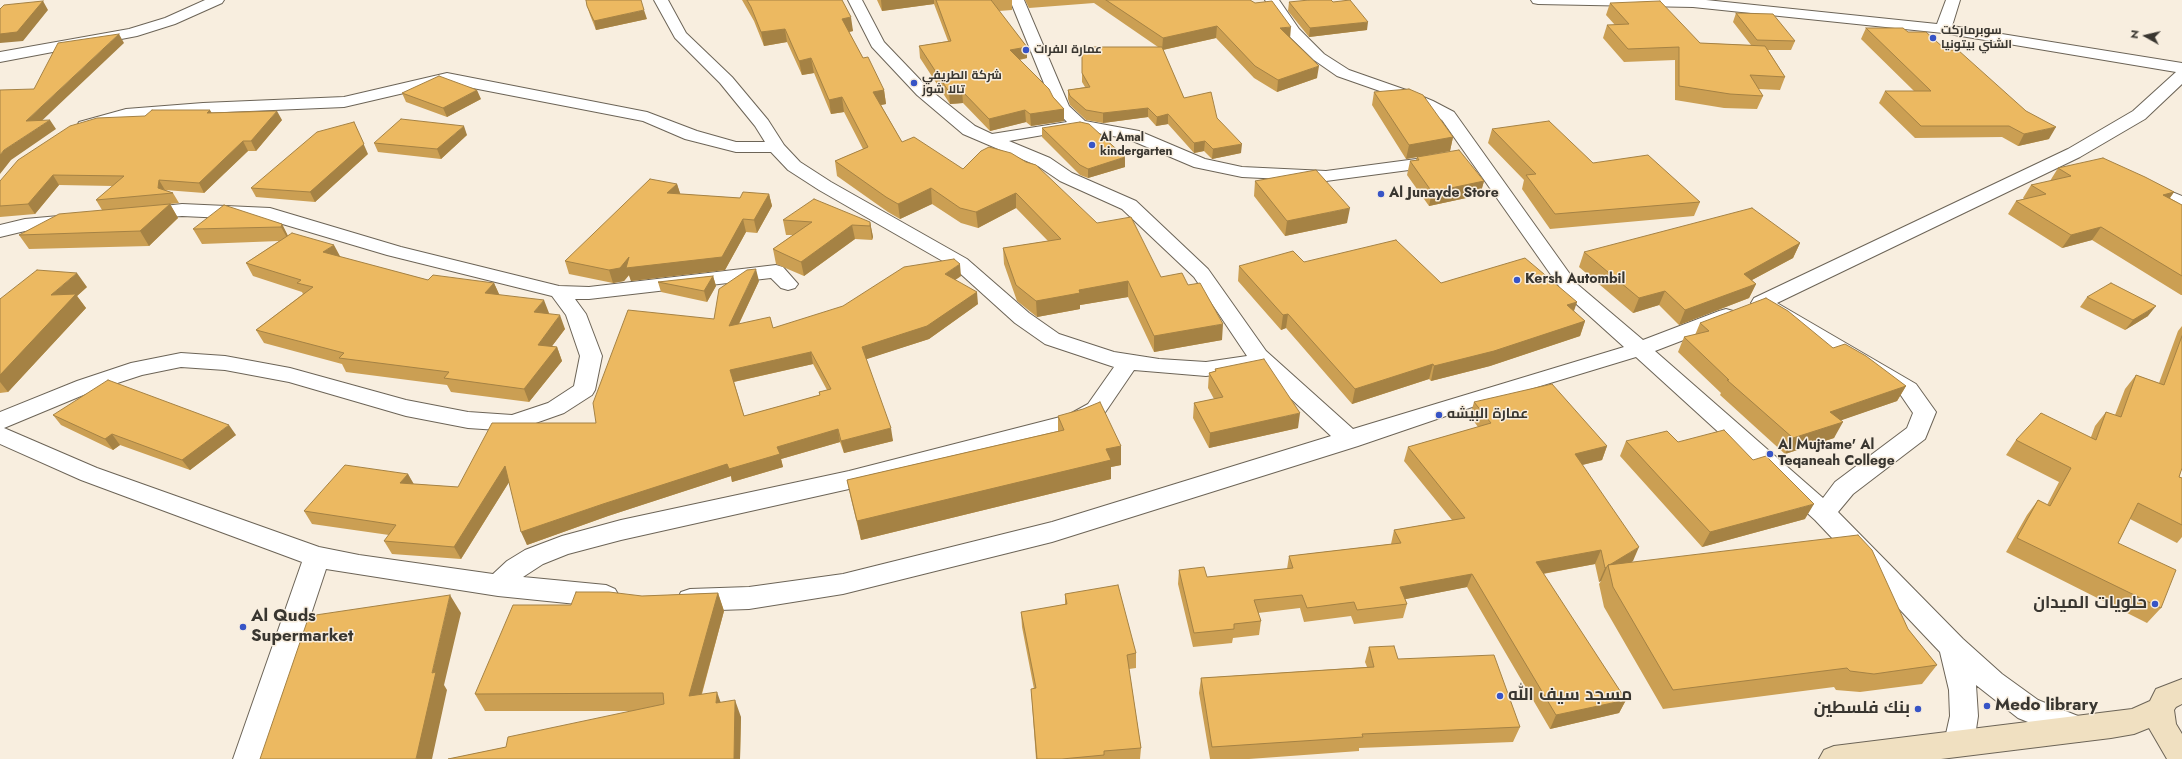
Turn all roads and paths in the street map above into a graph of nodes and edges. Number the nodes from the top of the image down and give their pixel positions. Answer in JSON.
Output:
{"nodes":[{"id":1,"x":217,"y":0,"type":"edge"},
{"id":2,"x":661,"y":0,"type":"edge"},
{"id":3,"x":855,"y":0,"type":"edge"},
{"id":4,"x":1017,"y":0,"type":"edge"},
{"id":5,"x":1272,"y":0,"type":"edge"},
{"id":6,"x":1538,"y":0,"type":"edge"},
{"id":7,"x":1953,"y":0,"type":"edge"},
{"id":8,"x":1943,"y":29,"type":"junction"},
{"id":9,"x":0,"y":57,"type":"edge"},
{"id":10,"x":2182,"y":68,"type":"edge"},
{"id":11,"x":2182,"y":75,"type":"edge"},
{"id":12,"x":1080,"y":125,"type":"junction"},
{"id":13,"x":69,"y":130,"type":"edge"},
{"id":14,"x":990,"y":139,"type":"junction"},
{"id":15,"x":775,"y":146,"type":"junction"},
{"id":16,"x":2074,"y":153,"type":"junction"},
{"id":17,"x":1477,"y":154,"type":"junction"},
{"id":18,"x":2096,"y":163,"type":"edge"},
{"id":19,"x":2124,"y":177,"type":"edge"},
{"id":20,"x":2182,"y":203,"type":"edge"},
{"id":21,"x":127,"y":215,"type":"edge"},
{"id":22,"x":88,"y":219,"type":"edge"},
{"id":23,"x":0,"y":231,"type":"edge"},
{"id":24,"x":788,"y":284,"type":"dead end"},
{"id":25,"x":559,"y":292,"type":"junction"},
{"id":26,"x":1761,"y":303,"type":"junction"},
{"id":27,"x":1640,"y":348,"type":"junction"},
{"id":28,"x":1129,"y":361,"type":"junction"},
{"id":29,"x":1263,"y":361,"type":"junction"},
{"id":30,"x":0,"y":421,"type":"edge"},
{"id":31,"x":0,"y":435,"type":"edge"},
{"id":32,"x":1350,"y":440,"type":"junction"},
{"id":33,"x":1824,"y":514,"type":"junction"},
{"id":34,"x":317,"y":557,"type":"junction"},
{"id":35,"x":498,"y":586,"type":"junction"},
{"id":36,"x":627,"y":598,"type":"edge"},
{"id":37,"x":665,"y":600,"type":"edge"},
{"id":38,"x":1953,"y":647,"type":"junction"},
{"id":39,"x":2176,"y":694,"type":"edge"},
{"id":40,"x":2078,"y":729,"type":"junction"},
{"id":41,"x":1959,"y":743,"type":"junction"},
{"id":42,"x":2182,"y":755,"type":"edge"},
{"id":43,"x":248,"y":759,"type":"edge"},
{"id":44,"x":1834,"y":759,"type":"edge"}],
"edges":[{"from":1,"to":9,"type":"street"},
{"from":2,"to":15,"type":"street"},
{"from":3,"to":14,"type":"street"},
{"from":4,"to":12,"type":"street"},
{"from":5,"to":17,"type":"street"},
{"from":6,"to":8,"type":"street"},
{"from":7,"to":8,"type":"street"},
{"from":8,"to":10,"type":"street"},
{"from":11,"to":16,"type":"street"},
{"from":12,"to":14,"type":"street"},
{"from":12,"to":17,"type":"street"},
{"from":13,"to":15,"type":"street"},
{"from":14,"to":29,"type":"street"},
{"from":15,"to":28,"type":"street"},
{"from":16,"to":18,"type":"street"},
{"from":16,"to":26,"type":"street"},
{"from":17,"to":27,"type":"street"},
{"from":19,"to":20,"type":"street"},
{"from":21,"to":25,"type":"street"},
{"from":22,"to":23,"type":"street"},
{"from":24,"to":25,"type":"street"},
{"from":25,"to":30,"type":"street"},
{"from":26,"to":27,"type":"street"},
{"from":26,"to":33,"type":"street"},
{"from":27,"to":32,"type":"street"},
{"from":27,"to":33,"type":"street"},
{"from":28,"to":29,"type":"street"},
{"from":28,"to":35,"type":"street"},
{"from":29,"to":32,"type":"street"},
{"from":31,"to":34,"type":"street"},
{"from":32,"to":37,"type":"street"},
{"from":33,"to":38,"type":"street"},
{"from":34,"to":35,"type":"street"},
{"from":34,"to":43,"type":"street"},
{"from":35,"to":36,"type":"street"},
{"from":38,"to":40,"type":"street"},
{"from":38,"to":41,"type":"street"},
{"from":39,"to":40,"type":"main road"},
{"from":39,"to":42,"type":"main road"},
{"from":40,"to":41,"type":"main road"},
{"from":41,"to":44,"type":"main road"}]}
